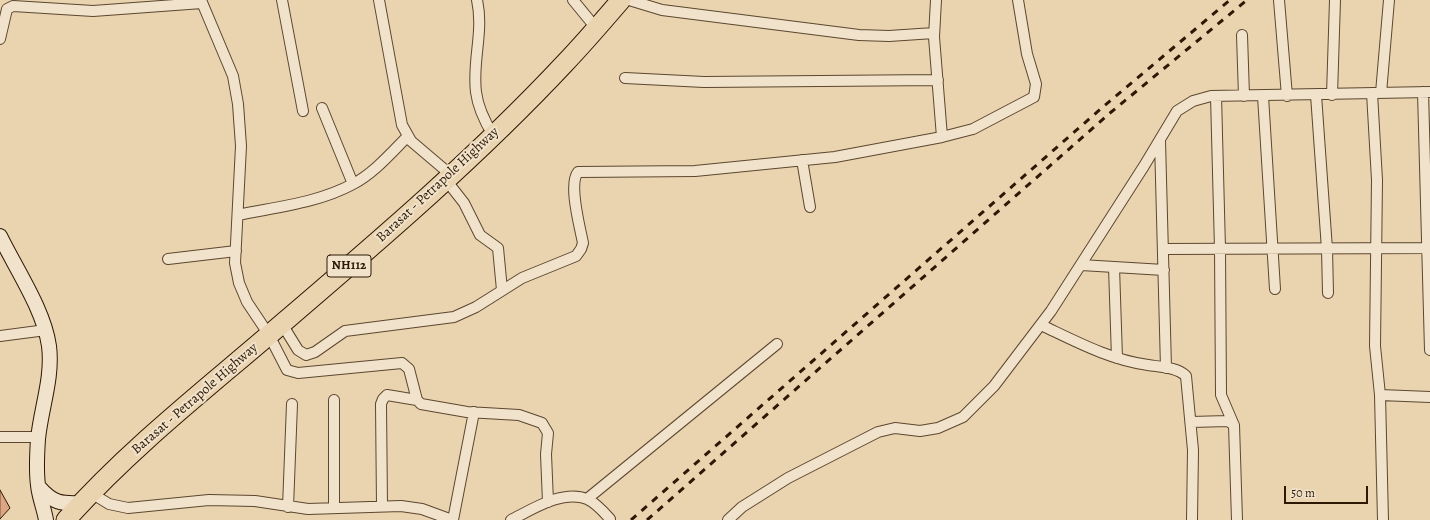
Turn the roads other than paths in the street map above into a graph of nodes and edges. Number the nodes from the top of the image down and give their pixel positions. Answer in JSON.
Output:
{"nodes":[{"id":1,"x":282,"y":0,"type":"edge"},
{"id":2,"x":379,"y":0,"type":"edge"},
{"id":3,"x":477,"y":0,"type":"edge"},
{"id":4,"x":573,"y":0,"type":"edge"},
{"id":5,"x":622,"y":0,"type":"edge"},
{"id":6,"x":629,"y":0,"type":"edge"},
{"id":7,"x":936,"y":0,"type":"edge"},
{"id":8,"x":1018,"y":0,"type":"edge"},
{"id":9,"x":1279,"y":0,"type":"edge"},
{"id":10,"x":1335,"y":0,"type":"edge"},
{"id":11,"x":1389,"y":0,"type":"edge"},
{"id":12,"x":202,"y":2,"type":"edge"},
{"id":13,"x":596,"y":28,"type":"junction"},
{"id":14,"x":934,"y":33,"type":"junction"},
{"id":15,"x":1242,"y":36,"type":"dead end"},
{"id":16,"x":0,"y":39,"type":"edge"},
{"id":17,"x":625,"y":78,"type":"dead end"},
{"id":18,"x":938,"y":80,"type":"junction"},
{"id":19,"x":1427,"y":92,"type":"edge"},
{"id":20,"x":1377,"y":93,"type":"junction"},
{"id":21,"x":1316,"y":95,"type":"junction"},
{"id":22,"x":1332,"y":95,"type":"junction"},
{"id":23,"x":1216,"y":96,"type":"junction"},
{"id":24,"x":1244,"y":96,"type":"junction"},
{"id":25,"x":1263,"y":96,"type":"junction"},
{"id":26,"x":1287,"y":96,"type":"junction"},
{"id":27,"x":322,"y":108,"type":"dead end"},
{"id":28,"x":303,"y":111,"type":"dead end"},
{"id":29,"x":493,"y":135,"type":"junction"},
{"id":30,"x":408,"y":136,"type":"junction"},
{"id":31,"x":942,"y":137,"type":"junction"},
{"id":32,"x":1160,"y":140,"type":"junction"},
{"id":33,"x":802,"y":160,"type":"junction"},
{"id":34,"x":448,"y":177,"type":"junction"},
{"id":35,"x":354,"y":184,"type":"junction"},
{"id":36,"x":810,"y":207,"type":"dead end"},
{"id":37,"x":238,"y":215,"type":"junction"},
{"id":38,"x":0,"y":236,"type":"edge"},
{"id":39,"x":1429,"y":248,"type":"edge"},
{"id":40,"x":1163,"y":249,"type":"junction"},
{"id":41,"x":1220,"y":249,"type":"junction"},
{"id":42,"x":1272,"y":249,"type":"junction"},
{"id":43,"x":1327,"y":249,"type":"junction"},
{"id":44,"x":1376,"y":249,"type":"junction"},
{"id":45,"x":236,"y":251,"type":"junction"},
{"id":46,"x":168,"y":259,"type":"dead end"},
{"id":47,"x":1081,"y":265,"type":"junction"},
{"id":48,"x":1114,"y":267,"type":"junction"},
{"id":49,"x":1164,"y":270,"type":"junction"},
{"id":50,"x":1275,"y":289,"type":"dead end"},
{"id":51,"x":502,"y":290,"type":"junction"},
{"id":52,"x":1328,"y":293,"type":"dead end"},
{"id":53,"x":1041,"y":326,"type":"junction"},
{"id":54,"x":46,"y":330,"type":"junction"},
{"id":55,"x":276,"y":330,"type":"junction"},
{"id":56,"x":0,"y":336,"type":"edge"},
{"id":57,"x":777,"y":344,"type":"dead end"},
{"id":58,"x":1430,"y":350,"type":"edge"},
{"id":59,"x":1117,"y":358,"type":"junction"},
{"id":60,"x":1166,"y":368,"type":"junction"},
{"id":61,"x":1380,"y":395,"type":"junction"},
{"id":62,"x":1430,"y":396,"type":"edge"},
{"id":63,"x":334,"y":400,"type":"dead end"},
{"id":64,"x":418,"y":400,"type":"junction"},
{"id":65,"x":292,"y":404,"type":"dead end"},
{"id":66,"x":474,"y":412,"type":"junction"},
{"id":67,"x":1191,"y":422,"type":"junction"},
{"id":68,"x":1233,"y":423,"type":"junction"},
{"id":69,"x":0,"y":437,"type":"edge"},
{"id":70,"x":39,"y":437,"type":"junction"},
{"id":71,"x":38,"y":485,"type":"junction"},
{"id":72,"x":86,"y":498,"type":"junction"},
{"id":73,"x":587,"y":499,"type":"junction"},
{"id":74,"x":548,"y":502,"type":"junction"},
{"id":75,"x":382,"y":506,"type":"junction"},
{"id":76,"x":288,"y":507,"type":"junction"},
{"id":77,"x":334,"y":507,"type":"junction"},
{"id":78,"x":610,"y":519,"type":"edge"},
{"id":79,"x":46,"y":520,"type":"edge"},
{"id":80,"x":66,"y":520,"type":"edge"},
{"id":81,"x":453,"y":520,"type":"edge"},
{"id":82,"x":510,"y":520,"type":"edge"},
{"id":83,"x":728,"y":520,"type":"edge"},
{"id":84,"x":1192,"y":520,"type":"edge"},
{"id":85,"x":1237,"y":520,"type":"edge"},
{"id":86,"x":1383,"y":520,"type":"edge"}],
"edges":[{"from":1,"to":28,"type":"street"},
{"from":2,"to":30,"type":"street"},
{"from":3,"to":29,"type":"street"},
{"from":4,"to":13,"type":"street"},
{"from":5,"to":13,"type":"highway","name":"Barasat - Petrapole Highway","number":"NH112"},
{"from":6,"to":14,"type":"street"},
{"from":7,"to":14,"type":"street"},
{"from":8,"to":31,"type":"street"},
{"from":9,"to":26,"type":"street"},
{"from":10,"to":22,"type":"street"},
{"from":11,"to":20,"type":"street"},
{"from":12,"to":16,"type":"street"},
{"from":12,"to":37,"type":"street"},
{"from":13,"to":29,"type":"highway","name":"Barasat - Petrapole Highway","number":"NH112"},
{"from":14,"to":18,"type":"street"},
{"from":15,"to":24,"type":"street"},
{"from":17,"to":18,"type":"street"},
{"from":18,"to":31,"type":"street"},
{"from":19,"to":20,"type":"street"},
{"from":19,"to":39,"type":"street"},
{"from":20,"to":22,"type":"street"},
{"from":20,"to":44,"type":"street"},
{"from":21,"to":22,"type":"street"},
{"from":21,"to":26,"type":"street"},
{"from":21,"to":43,"type":"street"},
{"from":23,"to":24,"type":"street"},
{"from":23,"to":32,"type":"street"},
{"from":23,"to":41,"type":"street"},
{"from":24,"to":25,"type":"street"},
{"from":25,"to":26,"type":"street"},
{"from":25,"to":42,"type":"street"},
{"from":27,"to":35,"type":"street"},
{"from":29,"to":34,"type":"highway","name":"Barasat - Petrapole Highway","number":"NH112"},
{"from":30,"to":34,"type":"street"},
{"from":30,"to":35,"type":"street"},
{"from":31,"to":33,"type":"street"},
{"from":32,"to":40,"type":"street"},
{"from":32,"to":47,"type":"street"},
{"from":33,"to":36,"type":"street"},
{"from":33,"to":51,"type":"street"},
{"from":34,"to":51,"type":"street"},
{"from":34,"to":55,"type":"highway","name":"Barasat - Petrapole Highway","number":"NH112"},
{"from":35,"to":37,"type":"street"},
{"from":37,"to":45,"type":"street"},
{"from":38,"to":54,"type":"main road"},
{"from":39,"to":44,"type":"street"},
{"from":39,"to":58,"type":"street"},
{"from":40,"to":41,"type":"street"},
{"from":40,"to":49,"type":"street"},
{"from":41,"to":42,"type":"street"},
{"from":41,"to":68,"type":"street"},
{"from":42,"to":43,"type":"street"},
{"from":42,"to":50,"type":"street"},
{"from":43,"to":44,"type":"street"},
{"from":43,"to":52,"type":"street"},
{"from":44,"to":61,"type":"street"},
{"from":45,"to":46,"type":"street"},
{"from":45,"to":55,"type":"street"},
{"from":47,"to":48,"type":"street"},
{"from":47,"to":53,"type":"street"},
{"from":48,"to":49,"type":"street"},
{"from":48,"to":59,"type":"street"},
{"from":49,"to":60,"type":"street"},
{"from":51,"to":55,"type":"street"},
{"from":53,"to":59,"type":"street"},
{"from":53,"to":83,"type":"street"},
{"from":54,"to":56,"type":"street"},
{"from":54,"to":70,"type":"main road"},
{"from":55,"to":64,"type":"street"},
{"from":55,"to":72,"type":"highway","name":"Barasat - Petrapole Highway","number":"NH112"},
{"from":57,"to":73,"type":"street"},
{"from":59,"to":60,"type":"street"},
{"from":60,"to":67,"type":"street"},
{"from":61,"to":62,"type":"street"},
{"from":61,"to":86,"type":"street"},
{"from":63,"to":77,"type":"street"},
{"from":64,"to":66,"type":"street"},
{"from":64,"to":75,"type":"street"},
{"from":65,"to":76,"type":"street"},
{"from":66,"to":74,"type":"street"},
{"from":66,"to":81,"type":"street"},
{"from":67,"to":68,"type":"street"},
{"from":67,"to":84,"type":"street"},
{"from":68,"to":85,"type":"street"},
{"from":69,"to":70,"type":"street"},
{"from":70,"to":71,"type":"main road"},
{"from":71,"to":72,"type":"main road"},
{"from":71,"to":79,"type":"main road"},
{"from":72,"to":76,"type":"street"},
{"from":72,"to":80,"type":"highway","name":"Barasat - Petrapole Highway","number":"NH112"},
{"from":73,"to":74,"type":"street"},
{"from":73,"to":78,"type":"street"},
{"from":74,"to":82,"type":"street"},
{"from":75,"to":77,"type":"street"},
{"from":75,"to":81,"type":"street"},
{"from":76,"to":77,"type":"street"}]}
